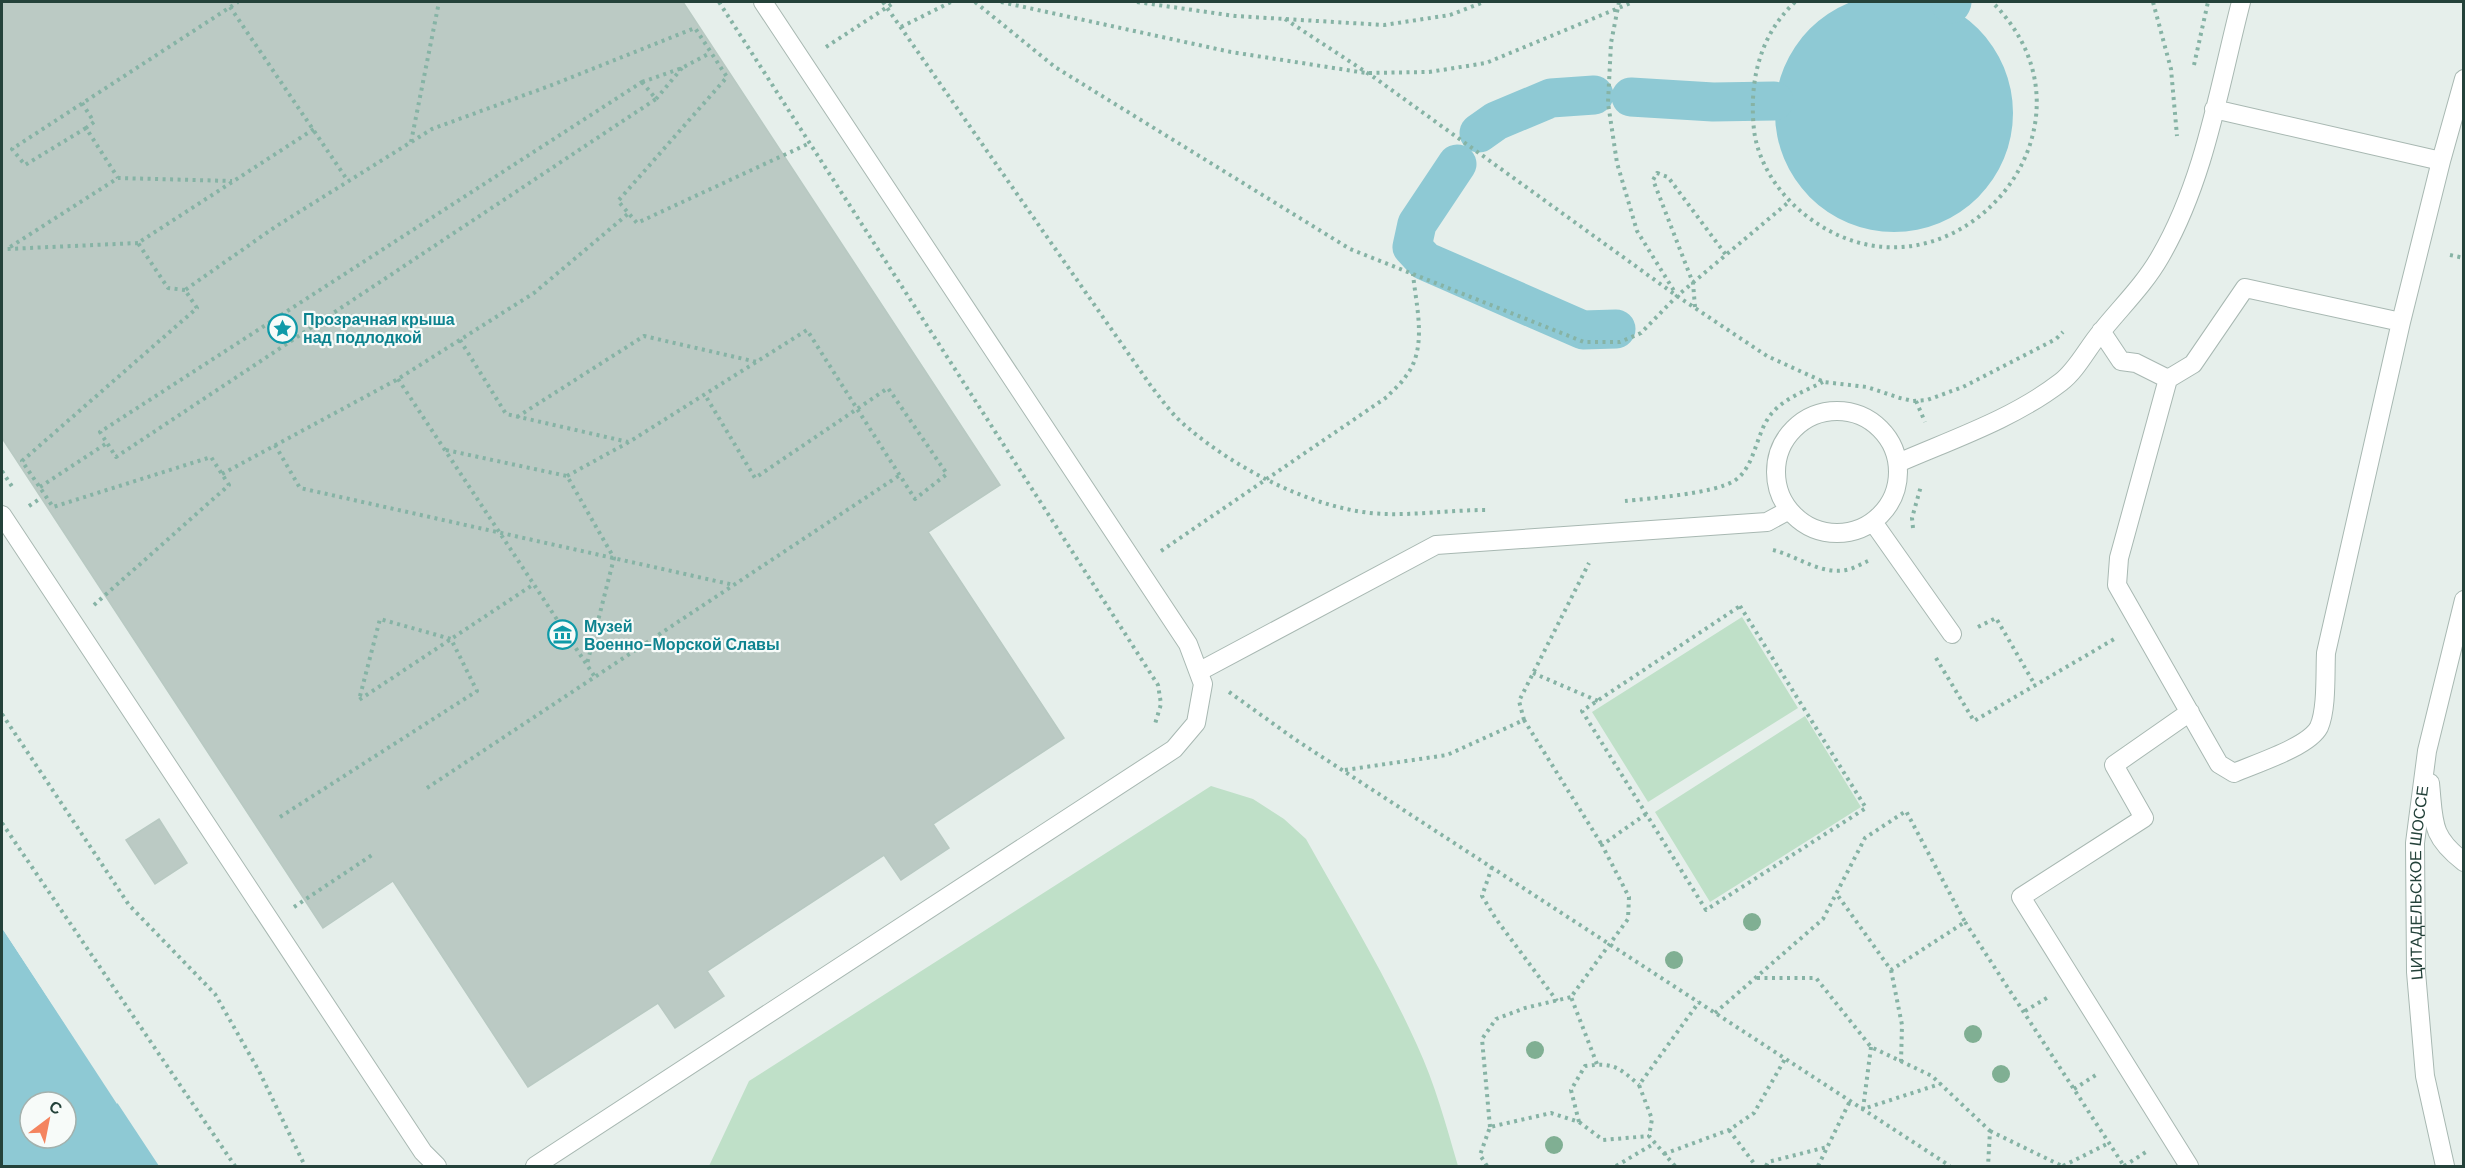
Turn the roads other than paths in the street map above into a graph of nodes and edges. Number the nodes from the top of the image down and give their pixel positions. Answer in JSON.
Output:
{"nodes":[{"id":1,"x":763,"y":2,"type":"edge"},
{"id":2,"x":2241,"y":2,"type":"edge"},
{"id":3,"x":2463,"y":80,"type":"edge"},
{"id":4,"x":2214,"y":109,"type":"junction"},
{"id":5,"x":2441,"y":161,"type":"junction"},
{"id":6,"x":2401,"y":322,"type":"junction"},
{"id":7,"x":2101,"y":331,"type":"junction"},
{"id":8,"x":2168,"y":379,"type":"junction"},
{"id":9,"x":1898,"y":463,"type":"junction"},
{"id":10,"x":1789,"y":510,"type":"junction"},
{"id":11,"x":2,"y":515,"type":"edge"},
{"id":12,"x":1873,"y":522,"type":"junction"},
{"id":13,"x":2463,"y":600,"type":"edge"},
{"id":14,"x":1952,"y":634,"type":"dead end"},
{"id":15,"x":1200,"y":671,"type":"junction"},
{"id":16,"x":2190,"y":712,"type":"junction"},
{"id":17,"x":2427,"y":751,"type":"junction"},
{"id":18,"x":2463,"y":862,"type":"edge"},
{"id":19,"x":437,"y":1167,"type":"edge"},
{"id":20,"x":535,"y":1167,"type":"edge"},
{"id":21,"x":2189,"y":1167,"type":"edge"},
{"id":22,"x":2445,"y":1167,"type":"edge"}],
"edges":[{"from":1,"to":15,"type":"street"},
{"from":2,"to":4,"type":"street"},
{"from":3,"to":5,"type":"street"},
{"from":4,"to":5,"type":"street"},
{"from":4,"to":7,"type":"street"},
{"from":5,"to":6,"type":"street"},
{"from":6,"to":8,"type":"street"},
{"from":6,"to":16,"type":"street"},
{"from":7,"to":8,"type":"street"},
{"from":7,"to":9,"type":"street"},
{"from":8,"to":16,"type":"street"},
{"from":9,"to":10,"type":"street"},
{"from":9,"to":12,"type":"street"},
{"from":10,"to":12,"type":"street"},
{"from":10,"to":15,"type":"street"},
{"from":11,"to":19,"type":"street"},
{"from":12,"to":14,"type":"street"},
{"from":13,"to":17,"type":"street","name":"ЦИТАДЕЛЬСКОЕ ШОССЕ"},
{"from":15,"to":20,"type":"street"},
{"from":16,"to":21,"type":"street"},
{"from":17,"to":18,"type":"street"},
{"from":17,"to":22,"type":"street","name":"ЦИТАДЕЛЬСКОЕ ШОССЕ"}]}
